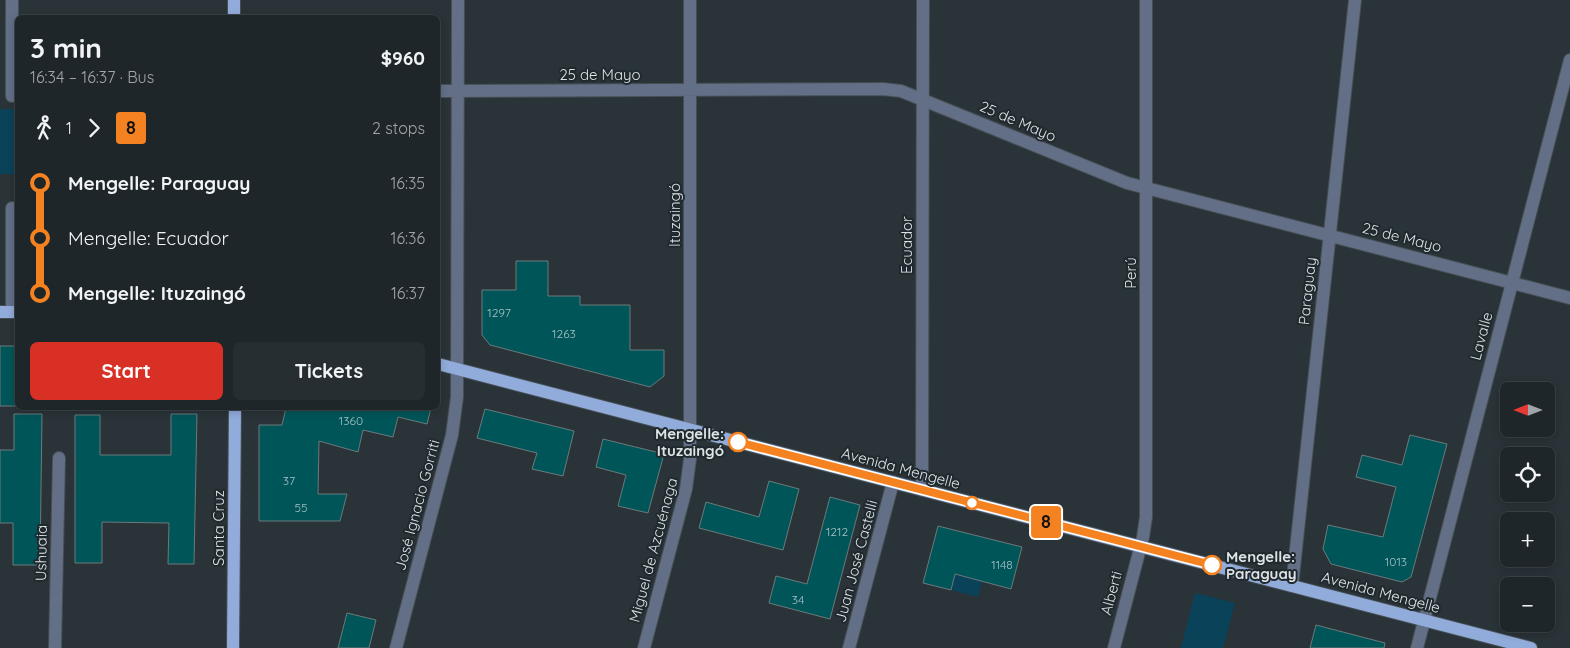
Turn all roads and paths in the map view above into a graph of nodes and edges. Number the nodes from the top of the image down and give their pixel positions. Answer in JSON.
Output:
{"nodes":[{"id":1,"x":12,"y":0,"type":"edge"},
{"id":2,"x":234,"y":0,"type":"edge"},
{"id":3,"x":458,"y":0,"type":"edge"},
{"id":4,"x":690,"y":0,"type":"edge"},
{"id":5,"x":923,"y":0,"type":"edge"},
{"id":6,"x":1146,"y":0,"type":"edge"},
{"id":7,"x":1355,"y":0,"type":"edge"},
{"id":8,"x":234,"y":15,"type":"edge"},
{"id":9,"x":1570,"y":60,"type":"edge"},
{"id":10,"x":690,"y":90,"type":"junction"},
{"id":11,"x":440,"y":91,"type":"edge"},
{"id":12,"x":458,"y":91,"type":"junction"},
{"id":13,"x":12,"y":96,"type":"dead end"},
{"id":14,"x":923,"y":98,"type":"junction"},
{"id":15,"x":1146,"y":188,"type":"junction"},
{"id":16,"x":12,"y":208,"type":"dead end"},
{"id":17,"x":1330,"y":236,"type":"junction"},
{"id":18,"x":1512,"y":283,"type":"junction"},
{"id":19,"x":1570,"y":298,"type":"edge"},
{"id":20,"x":10,"y":312,"type":"edge"},
{"id":21,"x":440,"y":364,"type":"edge"},
{"id":22,"x":458,"y":369,"type":"junction"},
{"id":23,"x":235,"y":410,"type":"edge"},
{"id":24,"x":691,"y":430,"type":"junction"},
{"id":25,"x":59,"y":458,"type":"dead end"},
{"id":26,"x":893,"y":482,"type":"junction"},
{"id":27,"x":922,"y":490,"type":"junction"},
{"id":28,"x":1140,"y":546,"type":"junction"},
{"id":29,"x":1292,"y":586,"type":"junction"},
{"id":30,"x":1424,"y":620,"type":"junction"},
{"id":31,"x":55,"y":648,"type":"edge"},
{"id":32,"x":233,"y":648,"type":"edge"},
{"id":33,"x":396,"y":648,"type":"edge"},
{"id":34,"x":644,"y":648,"type":"edge"},
{"id":35,"x":849,"y":648,"type":"edge"},
{"id":36,"x":1114,"y":648,"type":"edge"},
{"id":37,"x":1417,"y":648,"type":"edge"},
{"id":38,"x":1532,"y":648,"type":"edge"}],
"edges":[{"from":1,"to":13,"type":"street"},
{"from":2,"to":8,"type":"main road"},
{"from":3,"to":12,"type":"street","name":"José Ignacio Gorriti"},
{"from":4,"to":10,"type":"street","name":"Ituzaingó"},
{"from":5,"to":14,"type":"street","name":"Ecuador"},
{"from":6,"to":15,"type":"street","name":"Perú"},
{"from":7,"to":17,"type":"street","name":"Paraguay"},
{"from":9,"to":18,"type":"street","name":"Lavalle"},
{"from":10,"to":12,"type":"street","name":"25 de Mayo"},
{"from":10,"to":14,"type":"street","name":"25 de Mayo"},
{"from":10,"to":24,"type":"street","name":"Ituzaingó"},
{"from":11,"to":12,"type":"street","name":"25 de Mayo"},
{"from":12,"to":22,"type":"street","name":"José Ignacio Gorriti"},
{"from":14,"to":15,"type":"street","name":"25 de Mayo"},
{"from":14,"to":27,"type":"street","name":"Ecuador"},
{"from":15,"to":17,"type":"street","name":"25 de Mayo"},
{"from":15,"to":28,"type":"street","name":"Perú"},
{"from":16,"to":20,"type":"street"},
{"from":17,"to":18,"type":"street","name":"25 de Mayo"},
{"from":17,"to":29,"type":"street","name":"Paraguay"},
{"from":18,"to":19,"type":"street","name":"25 de Mayo"},
{"from":18,"to":30,"type":"street","name":"Lavalle"},
{"from":21,"to":22,"type":"main road","name":"Avenida Mengelle"},
{"from":22,"to":24,"type":"main road","name":"Avenida Mengelle"},
{"from":22,"to":33,"type":"street","name":"José Ignacio Gorriti"},
{"from":23,"to":32,"type":"main road","name":"Santa Cruz"},
{"from":24,"to":26,"type":"main road","name":"Avenida Mengelle"},
{"from":24,"to":34,"type":"street","name":"Miguel de Azcuénaga"},
{"from":25,"to":31,"type":"street","name":"Ushuaia"},
{"from":26,"to":27,"type":"main road","name":"Avenida Mengelle"},
{"from":26,"to":35,"type":"street","name":"Juan José Castelli"},
{"from":27,"to":28,"type":"main road","name":"Avenida Mengelle"},
{"from":28,"to":29,"type":"main road","name":"Avenida Mengelle"},
{"from":28,"to":36,"type":"street","name":"Alberti"},
{"from":29,"to":30,"type":"main road","name":"Avenida Mengelle"},
{"from":30,"to":37,"type":"street","name":"Lavalle"},
{"from":30,"to":38,"type":"main road","name":"Avenida Mengelle"}]}
